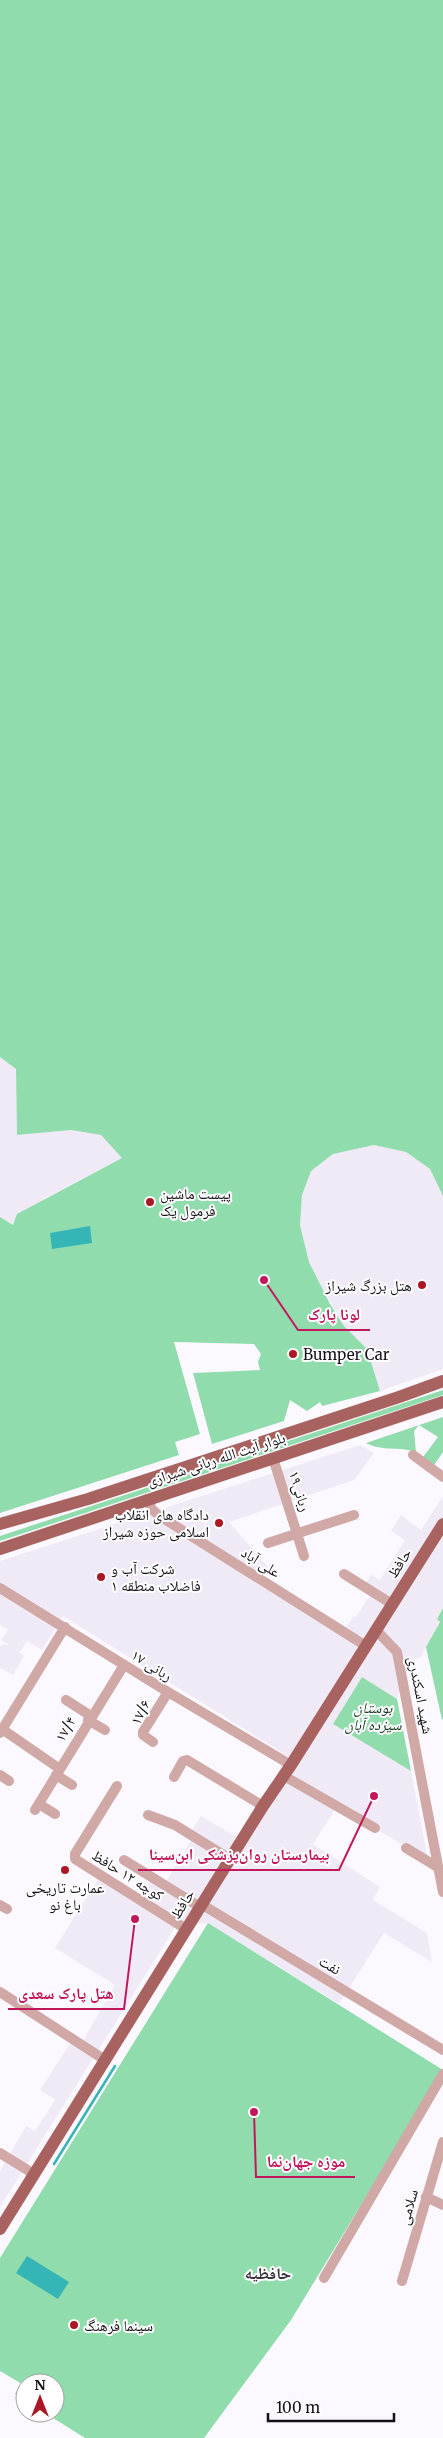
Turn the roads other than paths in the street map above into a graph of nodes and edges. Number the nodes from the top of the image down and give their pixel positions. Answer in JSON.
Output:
{"nodes":[{"id":1,"x":443,"y":1381,"type":"edge"},
{"id":2,"x":443,"y":1402,"type":"edge"},
{"id":3,"x":413,"y":1455,"type":"dead end"},
{"id":4,"x":274,"y":1458,"type":"junction"},
{"id":5,"x":443,"y":1477,"type":"edge"},
{"id":6,"x":147,"y":1498,"type":"junction"},
{"id":7,"x":354,"y":1516,"type":"dead end"},
{"id":8,"x":0,"y":1524,"type":"edge"},
{"id":9,"x":443,"y":1524,"type":"edge"},
{"id":10,"x":297,"y":1534,"type":"junction"},
{"id":11,"x":268,"y":1543,"type":"dead end"},
{"id":12,"x":0,"y":1549,"type":"edge"},
{"id":13,"x":304,"y":1556,"type":"dead end"},
{"id":14,"x":344,"y":1574,"type":"dead end"},
{"id":15,"x":0,"y":1588,"type":"edge"},
{"id":16,"x":392,"y":1604,"type":"junction"},
{"id":17,"x":65,"y":1627,"type":"junction"},
{"id":18,"x":376,"y":1630,"type":"junction"},
{"id":19,"x":366,"y":1646,"type":"junction"},
{"id":20,"x":124,"y":1665,"type":"junction"},
{"id":21,"x":168,"y":1692,"type":"junction"},
{"id":22,"x":66,"y":1700,"type":"dead end"},
{"id":23,"x":89,"y":1718,"type":"junction"},
{"id":24,"x":105,"y":1730,"type":"dead end"},
{"id":25,"x":1,"y":1731,"type":"edge"},
{"id":26,"x":153,"y":1742,"type":"dead end"},
{"id":27,"x":287,"y":1770,"type":"junction"},
{"id":28,"x":58,"y":1772,"type":"junction"},
{"id":29,"x":174,"y":1777,"type":"dead end"},
{"id":30,"x":72,"y":1785,"type":"dead end"},
{"id":31,"x":117,"y":1786,"type":"dead end"},
{"id":32,"x":262,"y":1806,"type":"junction"},
{"id":33,"x":55,"y":1814,"type":"dead end"},
{"id":34,"x":148,"y":1815,"type":"dead end"},
{"id":35,"x":375,"y":1828,"type":"dead end"},
{"id":36,"x":406,"y":1848,"type":"dead end"},
{"id":37,"x":230,"y":1859,"type":"junction"},
{"id":38,"x":124,"y":1860,"type":"dead end"},
{"id":39,"x":439,"y":1868,"type":"junction"},
{"id":40,"x":443,"y":1892,"type":"edge"},
{"id":41,"x":200,"y":1906,"type":"junction"},
{"id":42,"x":186,"y":1929,"type":"junction"},
{"id":43,"x":0,"y":1992,"type":"edge"},
{"id":44,"x":443,"y":2050,"type":"edge"},
{"id":45,"x":105,"y":2060,"type":"junction"},
{"id":46,"x":443,"y":2074,"type":"edge"},
{"id":47,"x":443,"y":2142,"type":"edge"},
{"id":48,"x":0,"y":2153,"type":"edge"},
{"id":49,"x":34,"y":2174,"type":"junction"},
{"id":50,"x":426,"y":2197,"type":"junction"},
{"id":51,"x":443,"y":2206,"type":"edge"},
{"id":52,"x":0,"y":2229,"type":"edge"},
{"id":53,"x":324,"y":2278,"type":"dead end"},
{"id":54,"x":402,"y":2281,"type":"dead end"}],
"edges":[{"from":1,"to":8,"type":"main road","name":"بلوار آیت الله ربانی شیرازی"},
{"from":2,"to":4,"type":"main road","name":"بلوار آیت الله ربانی شیرازی"},
{"from":3,"to":5,"type":"street"},
{"from":4,"to":6,"type":"main road","name":"بلوار آیت الله ربانی شیرازی"},
{"from":4,"to":10,"type":"street","name":"ربانی۱۹"},
{"from":6,"to":12,"type":"main road","name":"بلوار آیت الله ربانی شیرازی"},
{"from":6,"to":19,"type":"street","name":"علی آباد"},
{"from":7,"to":10,"type":"street"},
{"from":9,"to":16,"type":"main road","name":"حافظ"},
{"from":10,"to":11,"type":"street"},
{"from":10,"to":13,"type":"street","name":"ربانی۱۹"},
{"from":14,"to":16,"type":"street"},
{"from":15,"to":17,"type":"street","name":"ربانی ۱۷"},
{"from":16,"to":18,"type":"main road","name":"حافظ"},
{"from":17,"to":20,"type":"street","name":"ربانی ۱۷"},
{"from":17,"to":25,"type":"street"},
{"from":18,"to":19,"type":"main road","name":"حافظ"},
{"from":18,"to":39,"type":"street","name":"شهید اسکندری"},
{"from":19,"to":27,"type":"main road","name":"حافظ"},
{"from":20,"to":21,"type":"street","name":"ربانی ۱۷"},
{"from":20,"to":23,"type":"street","name":"۱۷/۴"},
{"from":21,"to":26,"type":"street","name":"۱۷/۶"},
{"from":21,"to":27,"type":"street","name":"ربانی ۱۷"},
{"from":22,"to":23,"type":"street"},
{"from":23,"to":24,"type":"street"},
{"from":23,"to":28,"type":"street","name":"۱۷/۴"},
{"from":25,"to":28,"type":"street"},
{"from":27,"to":32,"type":"main road","name":"حافظ"},
{"from":27,"to":35,"type":"street","name":"ربانی ۱۷"},
{"from":28,"to":30,"type":"street"},
{"from":28,"to":33,"type":"street","name":"۱۷/۴"},
{"from":29,"to":32,"type":"street"},
{"from":31,"to":42,"type":"street","name":"کوچه ۱۲ حافظ"},
{"from":32,"to":37,"type":"main road","name":"حافظ"},
{"from":34,"to":37,"type":"street"},
{"from":36,"to":39,"type":"street"},
{"from":37,"to":41,"type":"main road","name":"حافظ"},
{"from":38,"to":41,"type":"street","name":"نفت"},
{"from":39,"to":40,"type":"street","name":"شهید اسکندری"},
{"from":41,"to":42,"type":"main road","name":"حافظ"},
{"from":41,"to":44,"type":"street","name":"نفت"},
{"from":42,"to":45,"type":"main road","name":"حافظ"},
{"from":43,"to":45,"type":"street"},
{"from":45,"to":49,"type":"main road","name":"حافظ"},
{"from":46,"to":53,"type":"street"},
{"from":47,"to":50,"type":"street","name":"سلامی"},
{"from":48,"to":49,"type":"street"},
{"from":49,"to":52,"type":"main road","name":"حافظ"},
{"from":50,"to":51,"type":"street"},
{"from":50,"to":54,"type":"street","name":"سلامی"}]}
